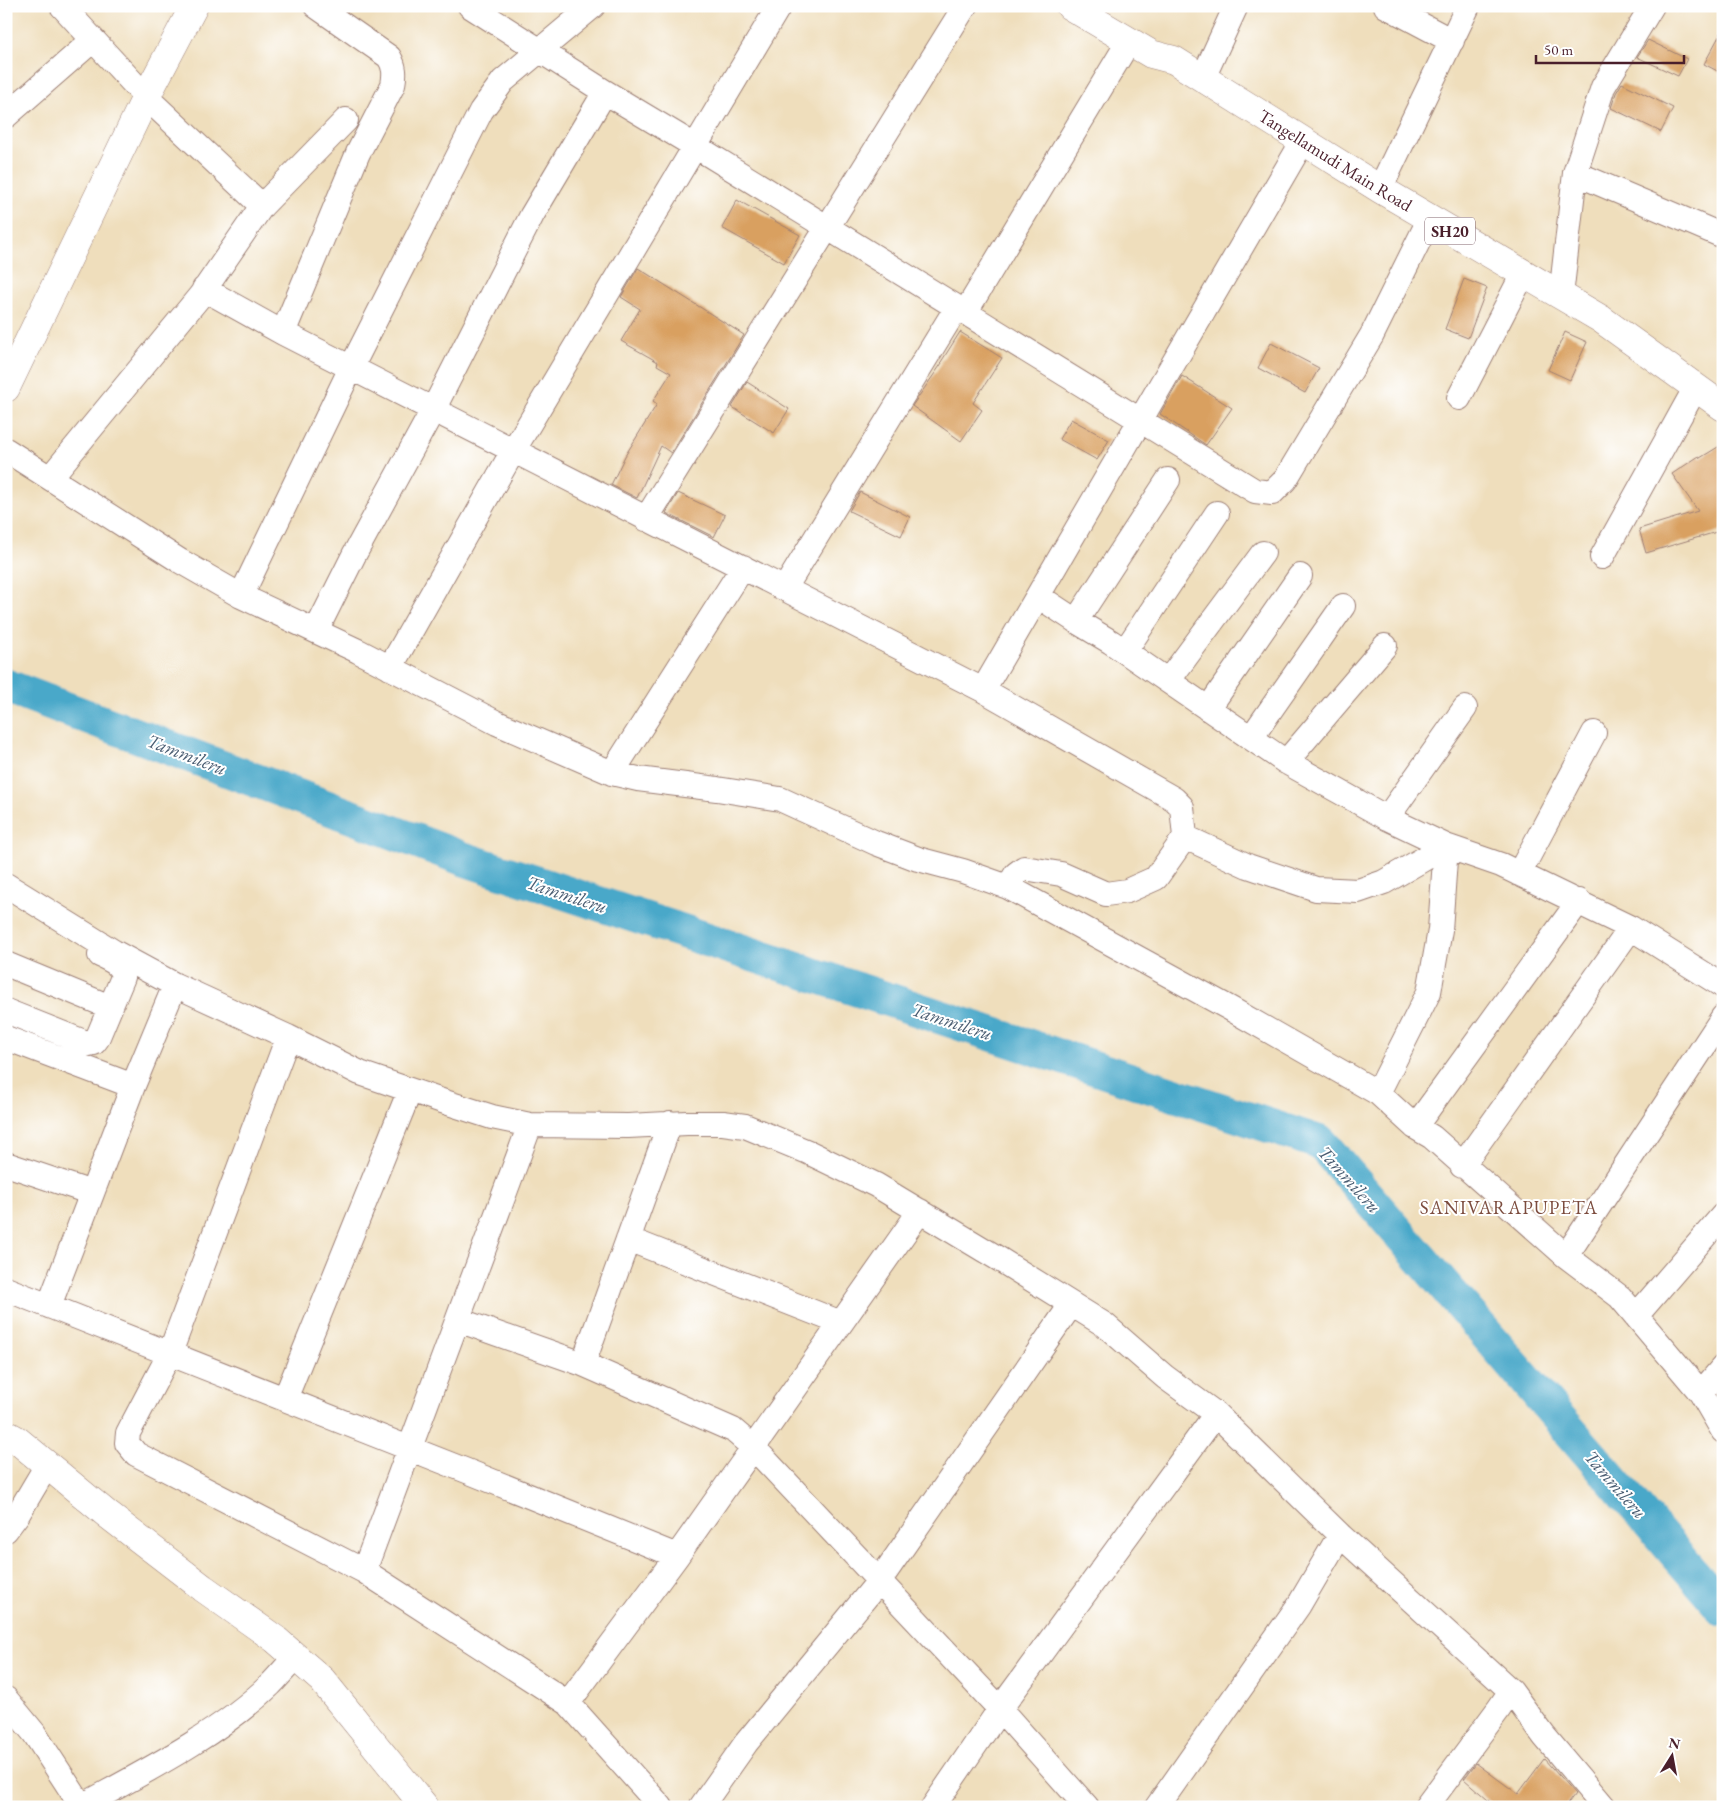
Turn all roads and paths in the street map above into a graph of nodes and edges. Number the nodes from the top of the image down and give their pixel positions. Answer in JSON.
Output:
{"nodes":[{"id":1,"x":62,"y":6,"type":"edge"},
{"id":2,"x":194,"y":6,"type":"edge"},
{"id":3,"x":316,"y":6,"type":"edge"},
{"id":4,"x":470,"y":6,"type":"edge"},
{"id":5,"x":593,"y":6,"type":"edge"},
{"id":6,"x":779,"y":6,"type":"edge"},
{"id":7,"x":965,"y":6,"type":"edge"},
{"id":8,"x":1070,"y":6,"type":"edge"},
{"id":9,"x":1236,"y":6,"type":"edge"},
{"id":10,"x":1386,"y":6,"type":"edge"},
{"id":11,"x":1468,"y":6,"type":"edge"},
{"id":12,"x":1652,"y":6,"type":"edge"},
{"id":13,"x":93,"y":40,"type":"junction"},
{"id":14,"x":1452,"y":40,"type":"junction"},
{"id":15,"x":1129,"y":41,"type":"junction"},
{"id":16,"x":540,"y":50,"type":"junction"},
{"id":17,"x":1203,"y":78,"type":"junction"},
{"id":18,"x":605,"y":92,"type":"junction"},
{"id":19,"x":146,"y":97,"type":"junction"},
{"id":20,"x":6,"y":116,"type":"edge"},
{"id":21,"x":346,"y":120,"type":"dead end"},
{"id":22,"x":1303,"y":141,"type":"junction"},
{"id":23,"x":695,"y":146,"type":"junction"},
{"id":24,"x":1575,"y":173,"type":"junction"},
{"id":25,"x":1380,"y":189,"type":"junction"},
{"id":26,"x":262,"y":206,"type":"junction"},
{"id":27,"x":1430,"y":218,"type":"junction"},
{"id":28,"x":827,"y":228,"type":"junction"},
{"id":29,"x":1721,"y":230,"type":"edge"},
{"id":30,"x":1523,"y":274,"type":"junction"},
{"id":31,"x":204,"y":290,"type":"junction"},
{"id":32,"x":1561,"y":296,"type":"junction"},
{"id":33,"x":961,"y":310,"type":"junction"},
{"id":34,"x":283,"y":333,"type":"junction"},
{"id":35,"x":351,"y":368,"type":"junction"},
{"id":36,"x":1696,"y":387,"type":"junction"},
{"id":37,"x":6,"y":388,"type":"edge"},
{"id":38,"x":1459,"y":398,"type":"dead end"},
{"id":39,"x":1723,"y":407,"type":"edge"},
{"id":40,"x":434,"y":410,"type":"junction"},
{"id":41,"x":1140,"y":420,"type":"junction"},
{"id":42,"x":6,"y":450,"type":"edge"},
{"id":43,"x":513,"y":451,"type":"junction"},
{"id":44,"x":50,"y":478,"type":"junction"},
{"id":45,"x":1168,"y":480,"type":"dead end"},
{"id":46,"x":1217,"y":513,"type":"dead end"},
{"id":47,"x":646,"y":518,"type":"junction"},
{"id":48,"x":1263,"y":553,"type":"dead end"},
{"id":49,"x":1602,"y":557,"type":"dead end"},
{"id":50,"x":743,"y":567,"type":"junction"},
{"id":51,"x":1300,"y":576,"type":"dead end"},
{"id":52,"x":785,"y":588,"type":"junction"},
{"id":53,"x":241,"y":596,"type":"junction"},
{"id":54,"x":1038,"y":596,"type":"junction"},
{"id":55,"x":1343,"y":606,"type":"dead end"},
{"id":56,"x":1076,"y":621,"type":"junction"},
{"id":57,"x":316,"y":631,"type":"junction"},
{"id":58,"x":1385,"y":646,"type":"dead end"},
{"id":59,"x":1125,"y":651,"type":"junction"},
{"id":60,"x":390,"y":668,"type":"junction"},
{"id":61,"x":1168,"y":681,"type":"junction"},
{"id":62,"x":983,"y":690,"type":"junction"},
{"id":63,"x":1465,"y":708,"type":"dead end"},
{"id":64,"x":1208,"y":709,"type":"junction"},
{"id":65,"x":1594,"y":733,"type":"dead end"},
{"id":66,"x":1251,"y":738,"type":"junction"},
{"id":67,"x":1286,"y":762,"type":"junction"},
{"id":68,"x":612,"y":773,"type":"junction"},
{"id":69,"x":1387,"y":818,"type":"junction"},
{"id":70,"x":1185,"y":837,"type":"junction"},
{"id":71,"x":1446,"y":846,"type":"junction"},
{"id":72,"x":1519,"y":874,"type":"junction"},
{"id":73,"x":1008,"y":886,"type":"junction"},
{"id":74,"x":8,"y":896,"type":"edge"},
{"id":75,"x":1579,"y":902,"type":"junction"},
{"id":76,"x":1631,"y":928,"type":"junction"},
{"id":77,"x":6,"y":964,"type":"edge"},
{"id":78,"x":175,"y":985,"type":"junction"},
{"id":79,"x":1723,"y":986,"type":"edge"},
{"id":80,"x":110,"y":1007,"type":"junction"},
{"id":81,"x":6,"y":1011,"type":"edge"},
{"id":82,"x":1723,"y":1017,"type":"edge"},
{"id":83,"x":288,"y":1037,"type":"junction"},
{"id":84,"x":6,"y":1038,"type":"edge"},
{"id":85,"x":133,"y":1086,"type":"junction"},
{"id":86,"x":410,"y":1090,"type":"junction"},
{"id":87,"x":1378,"y":1093,"type":"junction"},
{"id":88,"x":670,"y":1123,"type":"junction"},
{"id":89,"x":530,"y":1124,"type":"junction"},
{"id":90,"x":1415,"y":1126,"type":"junction"},
{"id":91,"x":6,"y":1164,"type":"edge"},
{"id":92,"x":1462,"y":1166,"type":"junction"},
{"id":93,"x":92,"y":1193,"type":"junction"},
{"id":94,"x":920,"y":1211,"type":"junction"},
{"id":95,"x":1723,"y":1215,"type":"edge"},
{"id":96,"x":628,"y":1239,"type":"junction"},
{"id":97,"x":1566,"y":1256,"type":"junction"},
{"id":98,"x":6,"y":1289,"type":"edge"},
{"id":99,"x":1071,"y":1305,"type":"junction"},
{"id":100,"x":49,"y":1306,"type":"junction"},
{"id":101,"x":1636,"y":1316,"type":"junction"},
{"id":102,"x":458,"y":1320,"type":"junction"},
{"id":103,"x":841,"y":1323,"type":"junction"},
{"id":104,"x":170,"y":1353,"type":"junction"},
{"id":105,"x":583,"y":1364,"type":"junction"},
{"id":106,"x":1723,"y":1367,"type":"edge"},
{"id":107,"x":1701,"y":1393,"type":"junction"},
{"id":108,"x":285,"y":1399,"type":"junction"},
{"id":109,"x":1216,"y":1414,"type":"junction"},
{"id":110,"x":1723,"y":1432,"type":"edge"},
{"id":111,"x":6,"y":1434,"type":"edge"},
{"id":112,"x":410,"y":1448,"type":"junction"},
{"id":113,"x":754,"y":1448,"type":"junction"},
{"id":114,"x":47,"y":1465,"type":"junction"},
{"id":115,"x":6,"y":1530,"type":"edge"},
{"id":116,"x":1340,"y":1535,"type":"junction"},
{"id":117,"x":677,"y":1556,"type":"junction"},
{"id":118,"x":364,"y":1571,"type":"junction"},
{"id":119,"x":880,"y":1580,"type":"junction"},
{"id":120,"x":296,"y":1657,"type":"junction"},
{"id":121,"x":1511,"y":1691,"type":"junction"},
{"id":122,"x":6,"y":1699,"type":"edge"},
{"id":123,"x":568,"y":1703,"type":"junction"},
{"id":124,"x":1000,"y":1709,"type":"junction"},
{"id":125,"x":82,"y":1806,"type":"edge"},
{"id":126,"x":425,"y":1807,"type":"edge"},
{"id":127,"x":661,"y":1807,"type":"edge"},
{"id":128,"x":701,"y":1807,"type":"edge"},
{"id":129,"x":932,"y":1807,"type":"edge"},
{"id":130,"x":1087,"y":1807,"type":"edge"},
{"id":131,"x":1157,"y":1807,"type":"edge"},
{"id":132,"x":1426,"y":1807,"type":"edge"},
{"id":133,"x":1604,"y":1807,"type":"edge"}],
"edges":[{"from":1,"to":13,"type":"street"},
{"from":2,"to":19,"type":"main road"},
{"from":3,"to":34,"type":"street"},
{"from":4,"to":16,"type":"street"},
{"from":5,"to":16,"type":"street"},
{"from":6,"to":23,"type":"street"},
{"from":7,"to":28,"type":"street"},
{"from":8,"to":15,"type":"main road","number":"SH20"},
{"from":9,"to":17,"type":"street"},
{"from":10,"to":14,"type":"street"},
{"from":11,"to":14,"type":"street"},
{"from":12,"to":24,"type":"street"},
{"from":13,"to":19,"type":"street"},
{"from":13,"to":20,"type":"street"},
{"from":14,"to":25,"type":"street"},
{"from":15,"to":17,"type":"main road","name":"Tangellamudi Main Road","number":"SH20"},
{"from":15,"to":33,"type":"street"},
{"from":16,"to":18,"type":"street"},
{"from":16,"to":35,"type":"street"},
{"from":17,"to":22,"type":"main road","name":"Tangellamudi Main Road","number":"SH20"},
{"from":18,"to":23,"type":"street"},
{"from":18,"to":40,"type":"street"},
{"from":19,"to":26,"type":"street"},
{"from":19,"to":37,"type":"main road"},
{"from":21,"to":26,"type":"street"},
{"from":22,"to":25,"type":"main road","name":"Tangellamudi Main Road","number":"SH20"},
{"from":22,"to":41,"type":"street"},
{"from":23,"to":28,"type":"street"},
{"from":23,"to":43,"type":"street"},
{"from":24,"to":29,"type":"street"},
{"from":24,"to":32,"type":"street"},
{"from":25,"to":27,"type":"main road","name":"Tangellamudi Main Road","number":"SH20"},
{"from":26,"to":31,"type":"street"},
{"from":27,"to":30,"type":"main road","name":"Tangellamudi Main Road","number":"SH20"},
{"from":27,"to":41,"type":"street"},
{"from":28,"to":33,"type":"street"},
{"from":28,"to":47,"type":"street"},
{"from":30,"to":32,"type":"main road","name":"Tangellamudi Main Road","number":"SH20"},
{"from":30,"to":38,"type":"street"},
{"from":31,"to":34,"type":"street"},
{"from":31,"to":44,"type":"street"},
{"from":32,"to":36,"type":"main road","name":"Tangellamudi Main Road","number":"SH20"},
{"from":33,"to":41,"type":"street"},
{"from":33,"to":52,"type":"street"},
{"from":34,"to":35,"type":"street"},
{"from":35,"to":40,"type":"street"},
{"from":35,"to":53,"type":"street"},
{"from":36,"to":39,"type":"main road","name":"Tangellamudi Main Road","number":"SH20"},
{"from":36,"to":49,"type":"street"},
{"from":40,"to":43,"type":"street"},
{"from":40,"to":57,"type":"street"},
{"from":41,"to":54,"type":"street"},
{"from":42,"to":44,"type":"street"},
{"from":43,"to":47,"type":"street"},
{"from":43,"to":60,"type":"street"},
{"from":44,"to":53,"type":"street"},
{"from":45,"to":56,"type":"street"},
{"from":46,"to":59,"type":"street"},
{"from":47,"to":50,"type":"street"},
{"from":48,"to":61,"type":"street"},
{"from":50,"to":52,"type":"street"},
{"from":50,"to":68,"type":"street"},
{"from":51,"to":64,"type":"street"},
{"from":52,"to":62,"type":"street"},
{"from":53,"to":57,"type":"street"},
{"from":54,"to":56,"type":"street"},
{"from":54,"to":62,"type":"street"},
{"from":55,"to":66,"type":"street"},
{"from":56,"to":59,"type":"street"},
{"from":57,"to":60,"type":"street"},
{"from":58,"to":67,"type":"street"},
{"from":59,"to":61,"type":"street"},
{"from":60,"to":68,"type":"street"},
{"from":61,"to":64,"type":"street"},
{"from":62,"to":70,"type":"street"},
{"from":63,"to":69,"type":"street"},
{"from":64,"to":66,"type":"street"},
{"from":65,"to":72,"type":"street"},
{"from":66,"to":67,"type":"street"},
{"from":67,"to":69,"type":"street"},
{"from":68,"to":73,"type":"street"},
{"from":69,"to":71,"type":"street"},
{"from":70,"to":71,"type":"street"},
{"from":70,"to":73,"type":"street"},
{"from":71,"to":72,"type":"street"},
{"from":71,"to":87,"type":"street"},
{"from":72,"to":75,"type":"street"},
{"from":73,"to":87,"type":"street"},
{"from":74,"to":78,"type":"street"},
{"from":74,"to":80,"type":"street"},
{"from":75,"to":76,"type":"street"},
{"from":75,"to":90,"type":"street"},
{"from":76,"to":79,"type":"street"},
{"from":76,"to":92,"type":"street"},
{"from":77,"to":80,"type":"street"},
{"from":78,"to":83,"type":"street"},
{"from":78,"to":85,"type":"street"},
{"from":80,"to":81,"type":"street"},
{"from":82,"to":97,"type":"street"},
{"from":83,"to":86,"type":"street"},
{"from":83,"to":104,"type":"street"},
{"from":84,"to":85,"type":"street"},
{"from":85,"to":93,"type":"street"},
{"from":86,"to":89,"type":"street"},
{"from":86,"to":108,"type":"street"},
{"from":87,"to":90,"type":"street"},
{"from":88,"to":89,"type":"street"},
{"from":88,"to":94,"type":"street"},
{"from":88,"to":96,"type":"street"},
{"from":89,"to":102,"type":"street"},
{"from":90,"to":92,"type":"street"},
{"from":91,"to":93,"type":"street"},
{"from":92,"to":97,"type":"street"},
{"from":93,"to":100,"type":"street"},
{"from":94,"to":99,"type":"street"},
{"from":94,"to":103,"type":"street"},
{"from":95,"to":101,"type":"street"},
{"from":96,"to":103,"type":"street"},
{"from":96,"to":105,"type":"street"},
{"from":97,"to":101,"type":"street"},
{"from":98,"to":100,"type":"street"},
{"from":99,"to":109,"type":"street"},
{"from":99,"to":119,"type":"street"},
{"from":100,"to":104,"type":"street"},
{"from":101,"to":107,"type":"street"},
{"from":102,"to":105,"type":"street"},
{"from":102,"to":112,"type":"street"},
{"from":103,"to":113,"type":"street"},
{"from":104,"to":108,"type":"street"},
{"from":104,"to":118,"type":"street"},
{"from":105,"to":113,"type":"street"},
{"from":106,"to":107,"type":"street"},
{"from":107,"to":110,"type":"street"},
{"from":108,"to":112,"type":"street"},
{"from":109,"to":116,"type":"street"},
{"from":109,"to":124,"type":"street"},
{"from":111,"to":114,"type":"main road"},
{"from":112,"to":117,"type":"street"},
{"from":112,"to":118,"type":"street"},
{"from":113,"to":117,"type":"street"},
{"from":113,"to":119,"type":"street"},
{"from":114,"to":115,"type":"street"},
{"from":114,"to":120,"type":"main road"},
{"from":116,"to":121,"type":"street"},
{"from":116,"to":131,"type":"street"},
{"from":117,"to":123,"type":"street"},
{"from":118,"to":123,"type":"street"},
{"from":119,"to":124,"type":"street"},
{"from":119,"to":128,"type":"street"},
{"from":120,"to":125,"type":"street"},
{"from":120,"to":126,"type":"main road"},
{"from":121,"to":132,"type":"street"},
{"from":121,"to":133,"type":"street"},
{"from":122,"to":125,"type":"street"},
{"from":123,"to":127,"type":"street"},
{"from":124,"to":129,"type":"street"},
{"from":124,"to":130,"type":"street"}]}
